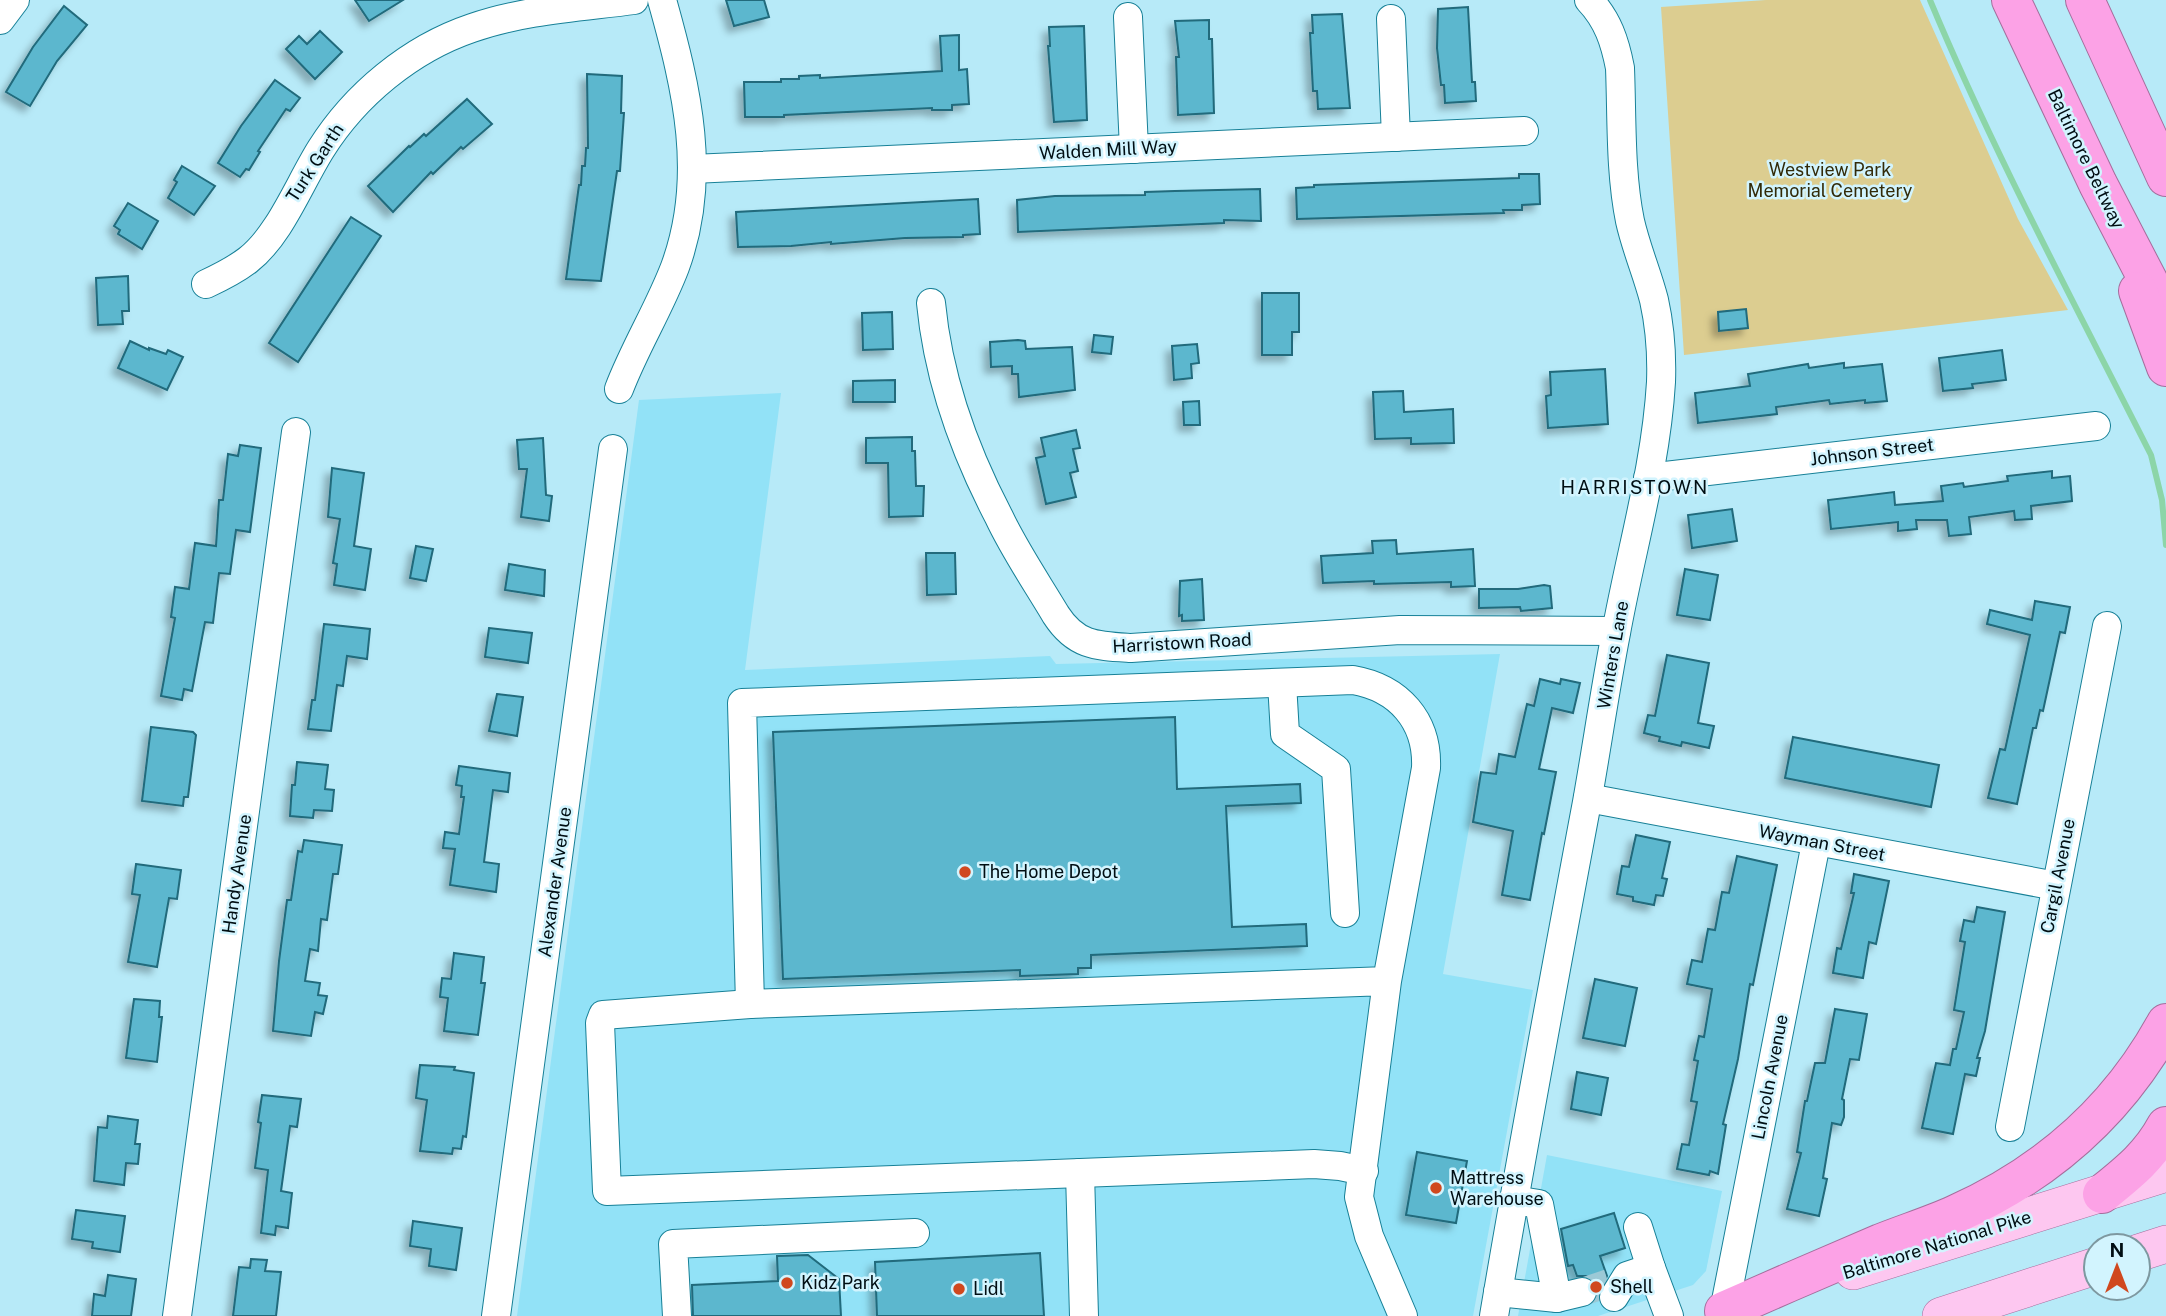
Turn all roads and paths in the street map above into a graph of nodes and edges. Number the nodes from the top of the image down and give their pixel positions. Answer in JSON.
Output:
{"nodes":[{"id":1,"x":15,"y":0,"type":"edge"},
{"id":2,"x":634,"y":0,"type":"edge"},
{"id":3,"x":662,"y":0,"type":"edge"},
{"id":4,"x":1590,"y":0,"type":"edge"},
{"id":5,"x":2011,"y":0,"type":"edge"},
{"id":6,"x":2086,"y":0,"type":"edge"},
{"id":7,"x":1128,"y":17,"type":"dead end"},
{"id":8,"x":1391,"y":19,"type":"dead end"},
{"id":9,"x":0,"y":20,"type":"edge"},
{"id":10,"x":2166,"y":126,"type":"edge"},
{"id":11,"x":1524,"y":131,"type":"dead end"},
{"id":12,"x":1396,"y":137,"type":"junction"},
{"id":13,"x":1134,"y":149,"type":"junction"},
{"id":14,"x":692,"y":169,"type":"junction"},
{"id":15,"x":2166,"y":177,"type":"edge"},
{"id":16,"x":2098,"y":184,"type":"junction"},
{"id":17,"x":206,"y":284,"type":"dead end"},
{"id":18,"x":931,"y":303,"type":"dead end"},
{"id":19,"x":2166,"y":316,"type":"edge"},
{"id":20,"x":2166,"y":367,"type":"edge"},
{"id":21,"x":620,"y":389,"type":"dead end"},
{"id":22,"x":2096,"y":426,"type":"dead end"},
{"id":23,"x":296,"y":432,"type":"dead end"},
{"id":24,"x":612,"y":449,"type":"dead end"},
{"id":25,"x":1648,"y":478,"type":"junction"},
{"id":26,"x":2108,"y":626,"type":"dead end"},
{"id":27,"x":1616,"y":631,"type":"junction"},
{"id":28,"x":1282,"y":683,"type":"junction"},
{"id":29,"x":1588,"y":798,"type":"junction"},
{"id":30,"x":1816,"y":842,"type":"junction"},
{"id":31,"x":2056,"y":886,"type":"junction"},
{"id":32,"x":1345,"y":913,"type":"dead end"},
{"id":33,"x":1387,"y":981,"type":"junction"},
{"id":34,"x":750,"y":1004,"type":"junction"},
{"id":35,"x":2166,"y":1023,"type":"edge"},
{"id":36,"x":2166,"y":1126,"type":"edge"},
{"id":37,"x":2010,"y":1127,"type":"dead end"},
{"id":38,"x":1364,"y":1171,"type":"junction"},
{"id":39,"x":2166,"y":1173,"type":"edge"},
{"id":40,"x":1080,"y":1174,"type":"junction"},
{"id":41,"x":2102,"y":1194,"type":"junction"},
{"id":42,"x":1513,"y":1200,"type":"junction"},
{"id":43,"x":1638,"y":1227,"type":"dead end"},
{"id":44,"x":915,"y":1233,"type":"dead end"},
{"id":45,"x":2082,"y":1271,"type":"edge"},
{"id":46,"x":1574,"y":1298,"type":"edge"},
{"id":47,"x":1496,"y":1304,"type":"edge"},
{"id":48,"x":1716,"y":1313,"type":"edge"},
{"id":49,"x":177,"y":1316,"type":"edge"},
{"id":50,"x":496,"y":1316,"type":"edge"},
{"id":51,"x":677,"y":1316,"type":"edge"},
{"id":52,"x":1084,"y":1316,"type":"edge"},
{"id":53,"x":1404,"y":1316,"type":"edge"},
{"id":54,"x":1669,"y":1316,"type":"edge"},
{"id":55,"x":1941,"y":1316,"type":"edge"}],
"edges":[{"from":1,"to":9,"type":"street"},
{"from":2,"to":17,"type":"street","name":"Turk Garth"},
{"from":3,"to":14,"type":"street"},
{"from":4,"to":25,"type":"street","name":"Winters Lane"},
{"from":5,"to":16,"type":"highway","name":"Baltimore Beltway"},
{"from":6,"to":10,"type":"highway"},
{"from":6,"to":15,"type":"highway"},
{"from":7,"to":13,"type":"street"},
{"from":8,"to":12,"type":"street"},
{"from":11,"to":12,"type":"street","name":"Walden Mill Way"},
{"from":12,"to":13,"type":"street","name":"Walden Mill Way"},
{"from":13,"to":14,"type":"street","name":"Walden Mill Way"},
{"from":14,"to":21,"type":"street"},
{"from":16,"to":19,"type":"highway","name":"Baltimore Beltway"},
{"from":16,"to":20,"type":"highway"},
{"from":18,"to":27,"type":"street","name":"Harristown Road"},
{"from":22,"to":25,"type":"street","name":"Johnson Street"},
{"from":23,"to":49,"type":"street","name":"Handy Avenue"},
{"from":24,"to":50,"type":"street","name":"Alexander Avenue"},
{"from":25,"to":27,"type":"street","name":"Winters Lane"},
{"from":26,"to":31,"type":"street","name":"Cargil Avenue"},
{"from":27,"to":29,"type":"street","name":"Winters Lane"},
{"from":28,"to":32,"type":"street"},
{"from":28,"to":33,"type":"street"},
{"from":28,"to":34,"type":"street"},
{"from":29,"to":30,"type":"street","name":"Wayman Street"},
{"from":29,"to":42,"type":"street","name":"Winters Lane"},
{"from":30,"to":31,"type":"street","name":"Wayman Street"},
{"from":30,"to":48,"type":"street","name":"Lincoln Avenue"},
{"from":31,"to":37,"type":"street","name":"Cargil Avenue"},
{"from":33,"to":34,"type":"street"},
{"from":33,"to":38,"type":"street"},
{"from":34,"to":40,"type":"street"},
{"from":35,"to":48,"type":"highway"},
{"from":36,"to":41,"type":"highway"},
{"from":38,"to":40,"type":"street"},
{"from":38,"to":53,"type":"street"},
{"from":39,"to":41,"type":"main road","name":"Baltimore National Pike"},
{"from":40,"to":52,"type":"street"},
{"from":41,"to":48,"type":"main road","name":"Baltimore National Pike"},
{"from":42,"to":46,"type":"street"},
{"from":42,"to":47,"type":"street","name":"Winters Lane"},
{"from":43,"to":54,"type":"street"},
{"from":44,"to":51,"type":"street"},
{"from":45,"to":55,"type":"main road"},
{"from":46,"to":47,"type":"street"}]}
